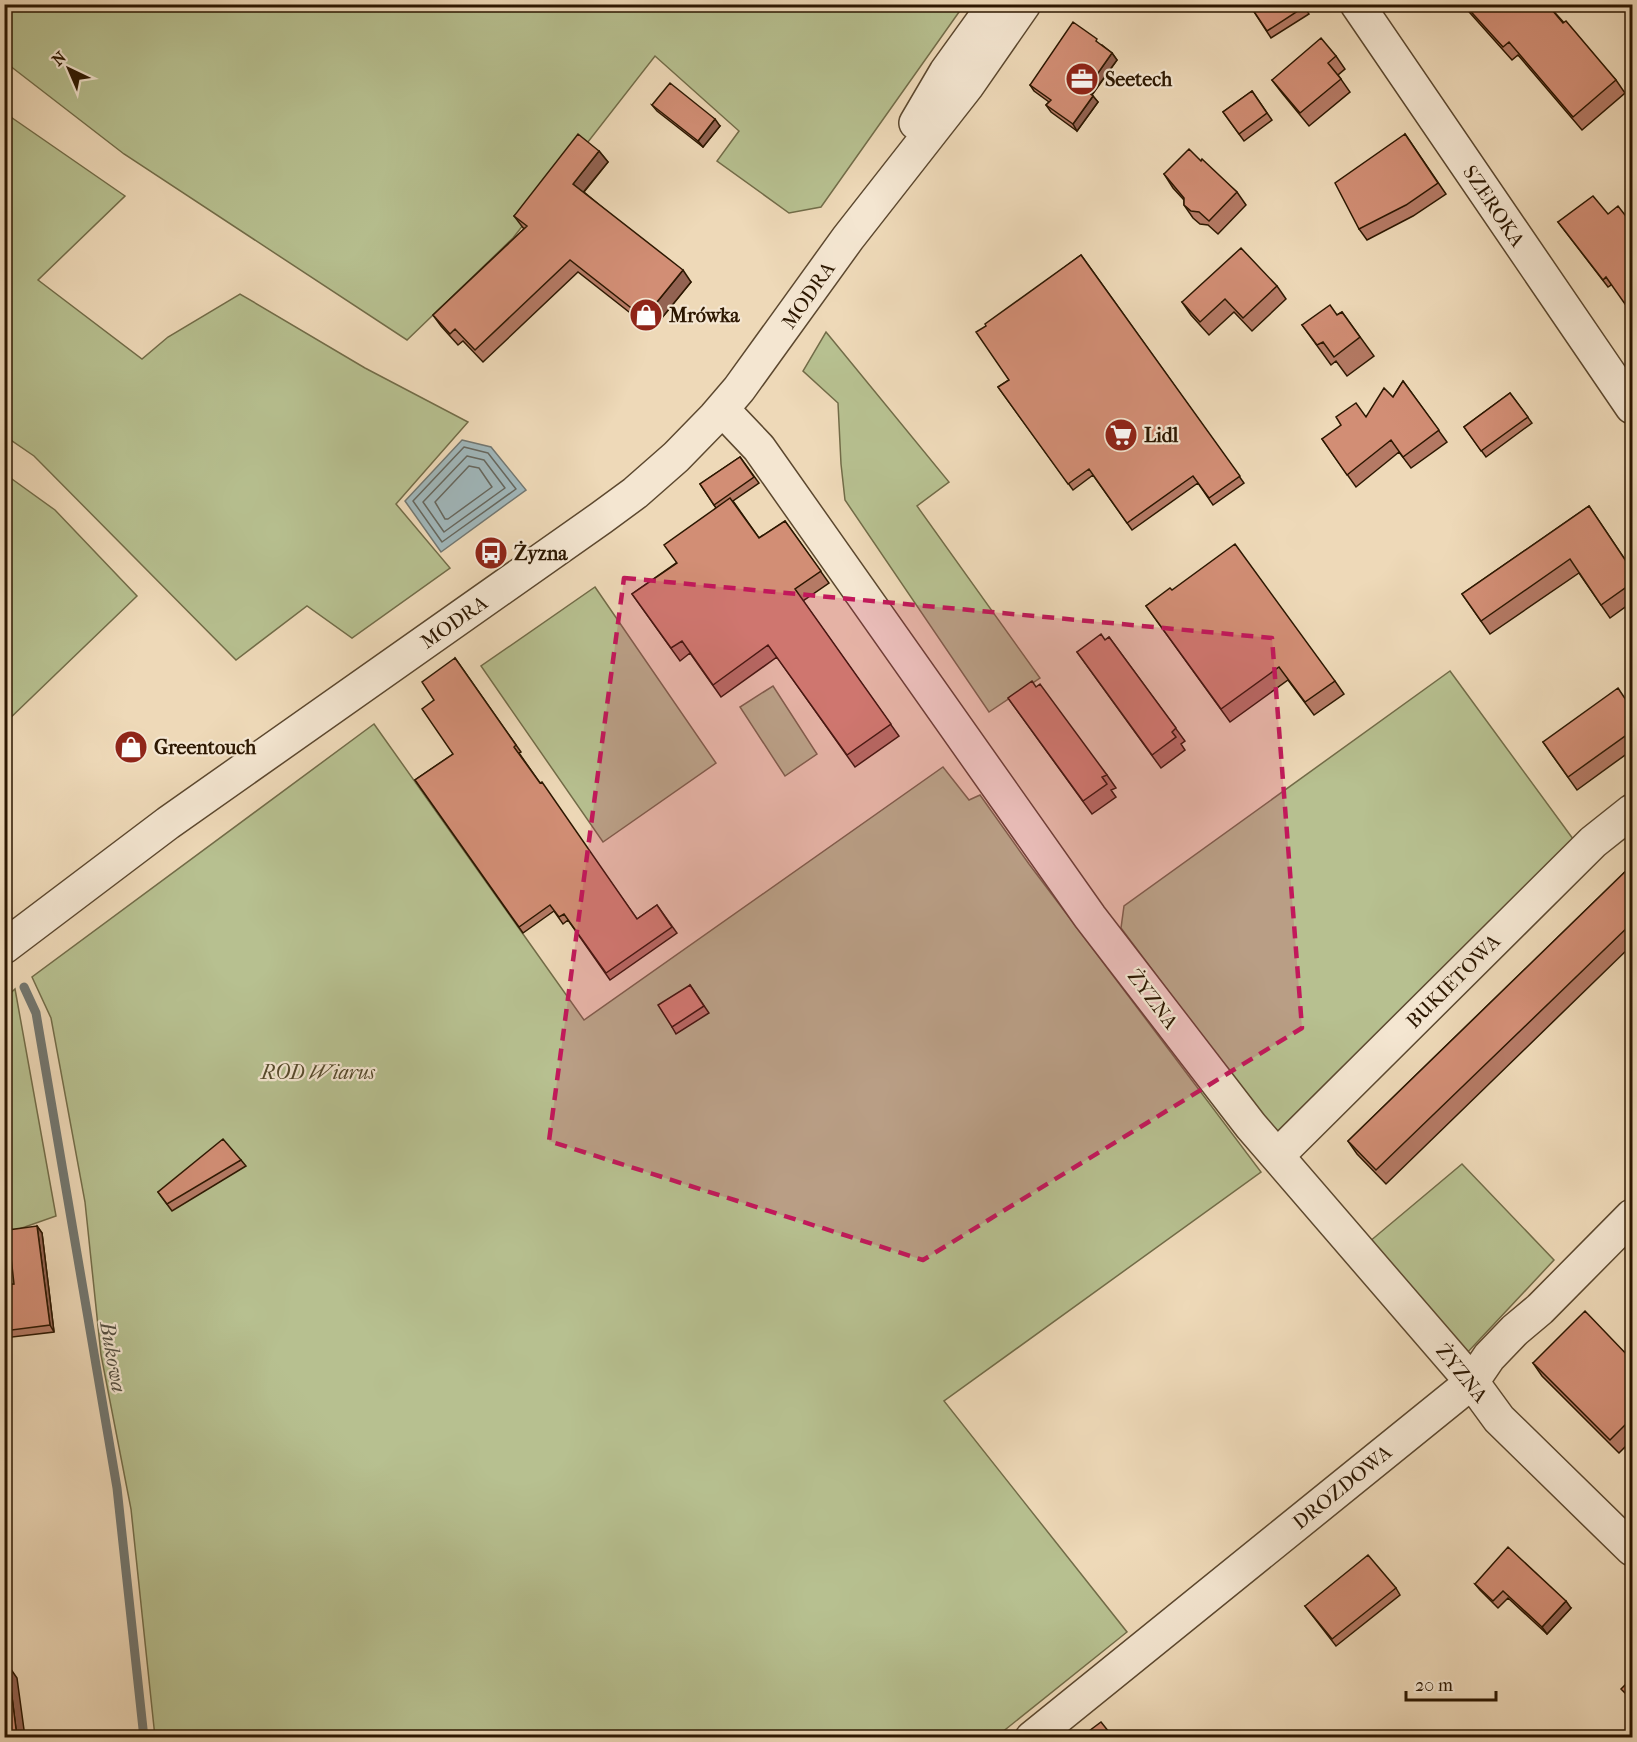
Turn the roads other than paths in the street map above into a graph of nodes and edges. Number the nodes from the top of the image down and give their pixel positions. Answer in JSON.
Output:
{"nodes":[{"id":1,"x":994,"y":4,"type":"edge"},
{"id":2,"x":1024,"y":4,"type":"edge"},
{"id":3,"x":1357,"y":4,"type":"edge"},
{"id":4,"x":848,"y":238,"type":"junction"},
{"id":5,"x":1632,"y":407,"type":"edge"},
{"id":6,"x":722,"y":409,"type":"junction"},
{"id":7,"x":1632,"y":811,"type":"edge"},
{"id":8,"x":4,"y":947,"type":"edge"},
{"id":9,"x":1277,"y":1156,"type":"junction"},
{"id":10,"x":1632,"y":1216,"type":"edge"},
{"id":11,"x":1472,"y":1382,"type":"junction"},
{"id":12,"x":1632,"y":1549,"type":"edge"},
{"id":13,"x":1032,"y":1737,"type":"edge"}],
"edges":[{"from":1,"to":4,"type":"street","name":"MODRA"},
{"from":2,"to":4,"type":"street","name":"MODRA"},
{"from":3,"to":5,"type":"street","name":"SZEROKA"},
{"from":4,"to":6,"type":"street","name":"MODRA"},
{"from":6,"to":8,"type":"street","name":"MODRA"},
{"from":6,"to":9,"type":"street","name":"ŻYZNA"},
{"from":7,"to":9,"type":"street","name":"BUKIETOWA"},
{"from":9,"to":11,"type":"street","name":"ŻYZNA"},
{"from":10,"to":11,"type":"street","name":"DROZDOWA"},
{"from":11,"to":12,"type":"street","name":"ŻYZNA"},
{"from":11,"to":13,"type":"street","name":"DROZDOWA"}]}
